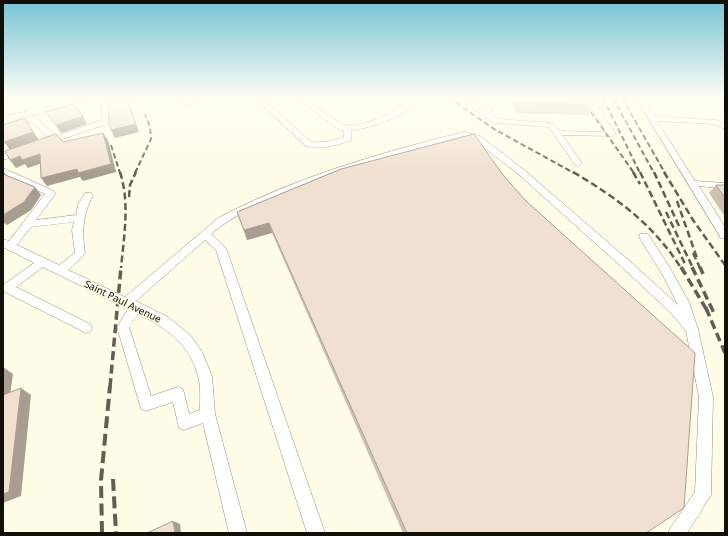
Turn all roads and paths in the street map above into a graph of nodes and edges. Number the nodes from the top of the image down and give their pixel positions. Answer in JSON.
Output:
{"nodes":[{"id":1,"x":14,"y":123,"type":"edge"},
{"id":2,"x":14,"y":123,"type":"edge"},
{"id":3,"x":37,"y":123,"type":"edge"},
{"id":4,"x":102,"y":123,"type":"edge"},
{"id":5,"x":286,"y":123,"type":"edge"},
{"id":6,"x":337,"y":123,"type":"edge"},
{"id":7,"x":372,"y":123,"type":"edge"},
{"id":8,"x":506,"y":123,"type":"edge"},
{"id":9,"x":605,"y":123,"type":"edge"},
{"id":10,"x":654,"y":123,"type":"edge"},
{"id":11,"x":3,"y":126,"type":"edge"},
{"id":12,"x":347,"y":128,"type":"junction"},
{"id":13,"x":557,"y":133,"type":"junction"},
{"id":14,"x":55,"y":140,"type":"junction"},
{"id":15,"x":3,"y":157,"type":"edge"},
{"id":16,"x":578,"y":163,"type":"dead end"},
{"id":17,"x":3,"y":172,"type":"edge"},
{"id":18,"x":692,"y":183,"type":"junction"},
{"id":19,"x":725,"y":186,"type":"edge"},
{"id":20,"x":88,"y":195,"type":"dead end"},
{"id":21,"x":80,"y":218,"type":"junction"},
{"id":22,"x":27,"y":224,"type":"junction"},
{"id":23,"x":205,"y":234,"type":"junction"},
{"id":24,"x":725,"y":235,"type":"edge"},
{"id":25,"x":644,"y":237,"type":"dead end"},
{"id":26,"x":7,"y":244,"type":"edge"},
{"id":27,"x":43,"y":262,"type":"junction"},
{"id":28,"x":60,"y":270,"type":"junction"},
{"id":29,"x":132,"y":304,"type":"junction"},
{"id":30,"x":86,"y":328,"type":"dead end"},
{"id":31,"x":692,"y":329,"type":"junction"},
{"id":32,"x":208,"y":414,"type":"junction"},
{"id":33,"x":238,"y":533,"type":"edge"},
{"id":34,"x":316,"y":533,"type":"edge"},
{"id":35,"x":677,"y":533,"type":"edge"}],
"edges":[{"from":1,"to":11,"type":"street"},
{"from":2,"to":11,"type":"street"},
{"from":3,"to":14,"type":"street"},
{"from":4,"to":14,"type":"street"},
{"from":5,"to":12,"type":"street"},
{"from":6,"to":12,"type":"street"},
{"from":7,"to":12,"type":"street"},
{"from":8,"to":13,"type":"street"},
{"from":9,"to":13,"type":"street"},
{"from":10,"to":18,"type":"street"},
{"from":13,"to":16,"type":"street"},
{"from":14,"to":15,"type":"street"},
{"from":17,"to":22,"type":"street"},
{"from":18,"to":19,"type":"street"},
{"from":18,"to":24,"type":"street"},
{"from":20,"to":21,"type":"street"},
{"from":21,"to":22,"type":"street"},
{"from":21,"to":28,"type":"street"},
{"from":22,"to":26,"type":"street"},
{"from":23,"to":29,"type":"street"},
{"from":23,"to":31,"type":"street"},
{"from":23,"to":34,"type":"street"},
{"from":25,"to":31,"type":"street"},
{"from":26,"to":27,"type":"street","name":"Saint Paul Avenue"},
{"from":27,"to":28,"type":"street","name":"Saint Paul Avenue"},
{"from":27,"to":30,"type":"street"},
{"from":28,"to":29,"type":"street","name":"Saint Paul Avenue"},
{"from":29,"to":32,"type":"street","name":"Saint Paul Avenue"},
{"from":29,"to":32,"type":"street"},
{"from":31,"to":35,"type":"street"},
{"from":32,"to":33,"type":"street","name":"Saint Paul Avenue"}]}
